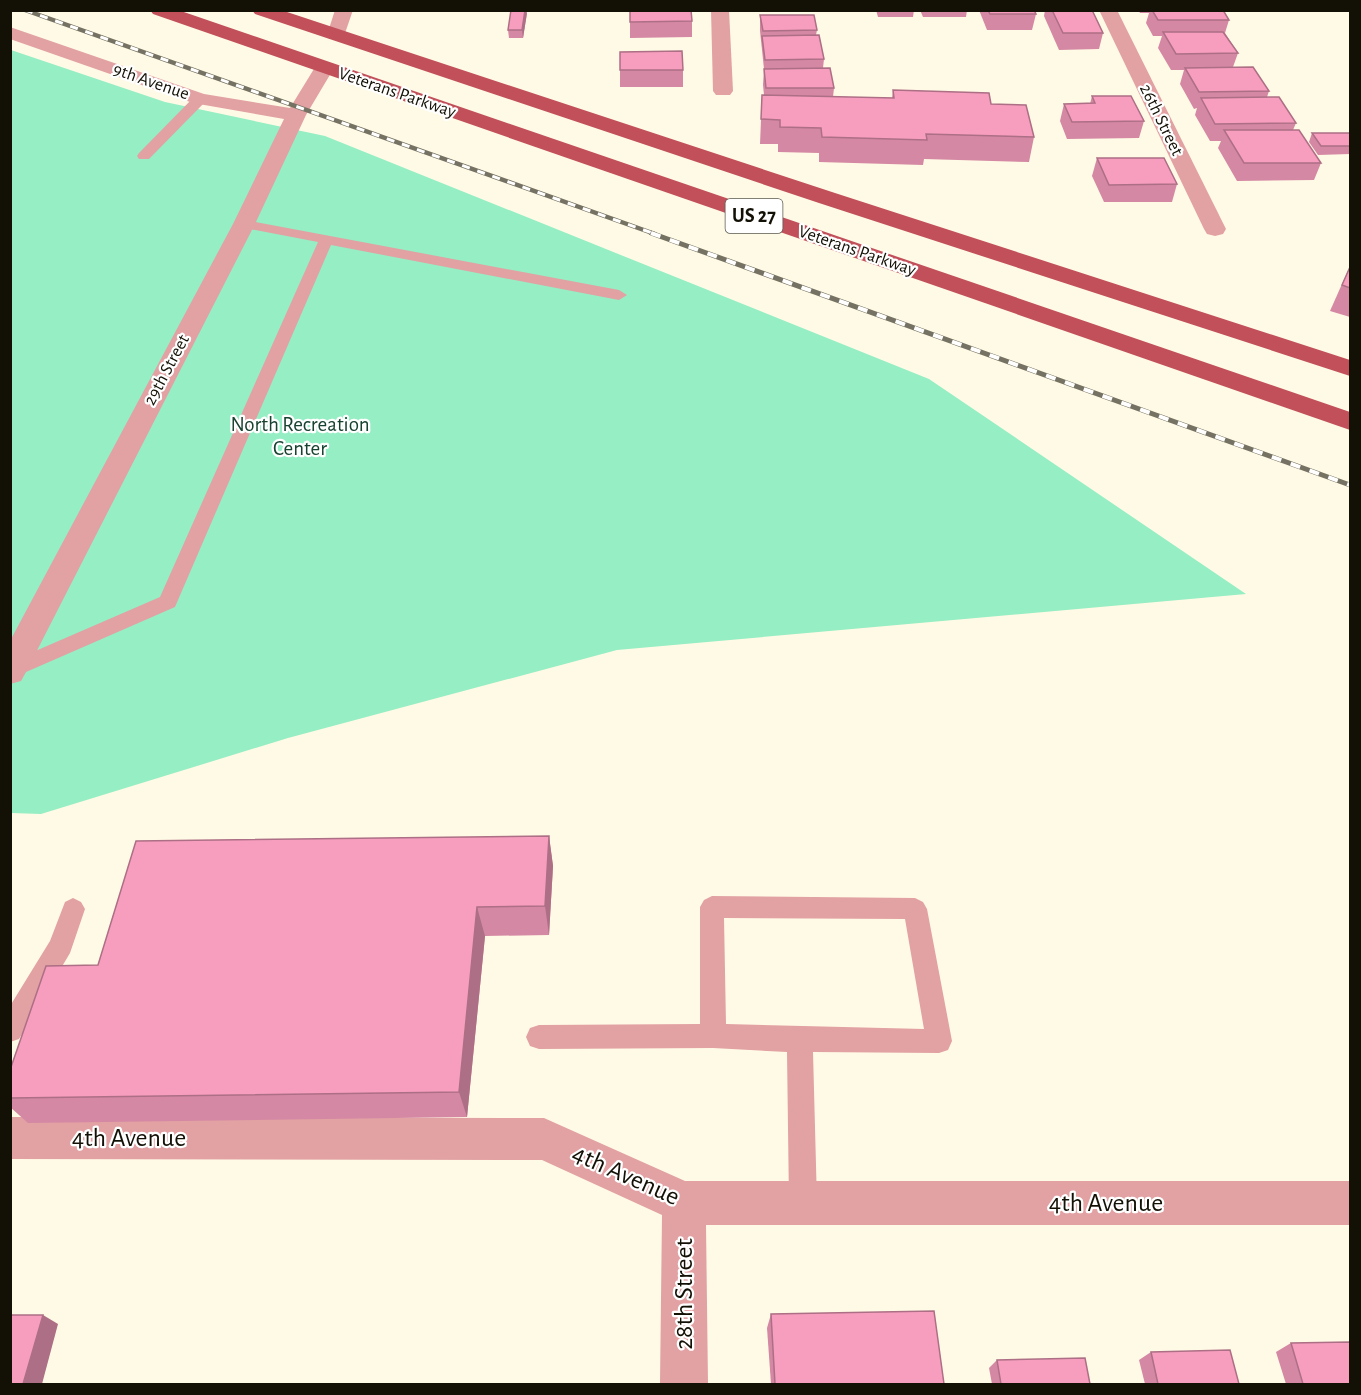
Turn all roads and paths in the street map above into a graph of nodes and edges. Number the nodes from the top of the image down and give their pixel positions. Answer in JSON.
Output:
{"nodes":[{"id":1,"x":159,"y":10,"type":"edge"},
{"id":2,"x":261,"y":10,"type":"edge"},
{"id":3,"x":344,"y":10,"type":"edge"},
{"id":4,"x":720,"y":10,"type":"edge"},
{"id":5,"x":1108,"y":10,"type":"edge"},
{"id":6,"x":10,"y":33,"type":"edge"},
{"id":7,"x":336,"y":35,"type":"junction"},
{"id":8,"x":324,"y":68,"type":"junction"},
{"id":9,"x":723,"y":91,"type":"dead end"},
{"id":10,"x":200,"y":99,"type":"junction"},
{"id":11,"x":296,"y":115,"type":"junction"},
{"id":12,"x":144,"y":156,"type":"dead end"},
{"id":13,"x":244,"y":224,"type":"junction"},
{"id":14,"x":1215,"y":229,"type":"dead end"},
{"id":15,"x":326,"y":240,"type":"junction"},
{"id":16,"x":618,"y":296,"type":"dead end"},
{"id":17,"x":1350,"y":368,"type":"edge"},
{"id":18,"x":1350,"y":421,"type":"edge"},
{"id":19,"x":11,"y":671,"type":"edge"},
{"id":20,"x":73,"y":909,"type":"dead end"},
{"id":21,"x":10,"y":1030,"type":"edge"},
{"id":22,"x":713,"y":1036,"type":"junction"},
{"id":23,"x":539,"y":1037,"type":"dead end"},
{"id":24,"x":800,"y":1040,"type":"junction"},
{"id":25,"x":10,"y":1138,"type":"edge"},
{"id":26,"x":684,"y":1203,"type":"junction"},
{"id":27,"x":803,"y":1203,"type":"junction"},
{"id":28,"x":1350,"y":1203,"type":"edge"},
{"id":29,"x":684,"y":1384,"type":"edge"}],
"edges":[{"from":1,"to":8,"type":"main road","name":"Veterans Parkway","number":"US 27"},
{"from":2,"to":7,"type":"main road","name":"Veterans Parkway","number":"US 27"},
{"from":3,"to":7,"type":"street"},
{"from":4,"to":9,"type":"street"},
{"from":5,"to":14,"type":"street","name":"26th Street"},
{"from":6,"to":10,"type":"street","name":"9th Avenue"},
{"from":7,"to":17,"type":"main road","name":"Veterans Parkway","number":"US 27"},
{"from":8,"to":11,"type":"street","name":"29th Street"},
{"from":8,"to":18,"type":"main road","name":"Veterans Parkway","number":"US 27"},
{"from":10,"to":11,"type":"street","name":"9th Avenue"},
{"from":10,"to":12,"type":"lane"},
{"from":11,"to":13,"type":"street","name":"29th Street"},
{"from":13,"to":15,"type":"lane"},
{"from":13,"to":19,"type":"street","name":"29th Street"},
{"from":15,"to":16,"type":"lane"},
{"from":15,"to":19,"type":"lane"},
{"from":20,"to":21,"type":"lane"},
{"from":22,"to":23,"type":"lane"},
{"from":22,"to":24,"type":"lane"},
{"from":22,"to":24,"type":"lane"},
{"from":24,"to":27,"type":"lane"},
{"from":25,"to":26,"type":"street","name":"4th Avenue"},
{"from":26,"to":27,"type":"street","name":"4th Avenue"},
{"from":26,"to":29,"type":"street","name":"28th Street"},
{"from":27,"to":28,"type":"street","name":"4th Avenue"}]}
